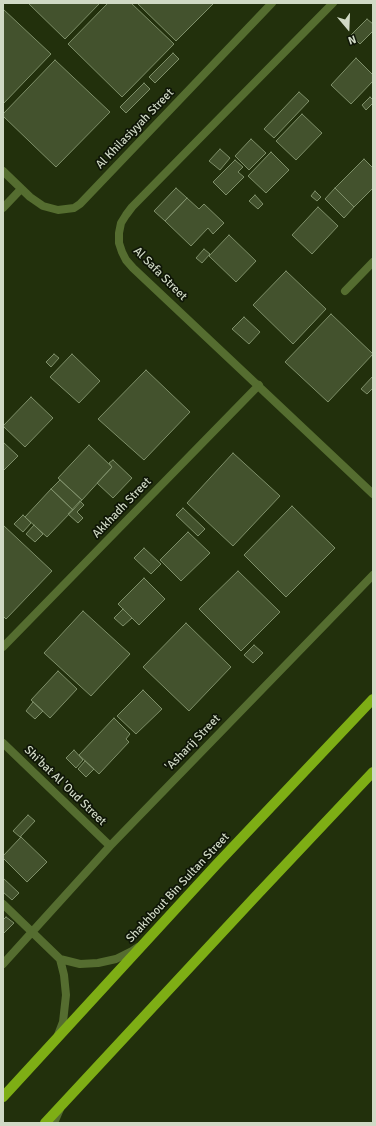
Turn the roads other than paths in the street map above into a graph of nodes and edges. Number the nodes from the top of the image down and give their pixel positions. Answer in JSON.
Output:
{"nodes":[{"id":1,"x":272,"y":3,"type":"edge"},
{"id":2,"x":333,"y":3,"type":"edge"},
{"id":3,"x":3,"y":171,"type":"edge"},
{"id":4,"x":21,"y":188,"type":"junction"},
{"id":5,"x":3,"y":208,"type":"edge"},
{"id":6,"x":373,"y":262,"type":"edge"},
{"id":7,"x":345,"y":290,"type":"dead end"},
{"id":8,"x":259,"y":385,"type":"junction"},
{"id":9,"x":373,"y":494,"type":"edge"},
{"id":10,"x":373,"y":575,"type":"edge"},
{"id":11,"x":3,"y":647,"type":"edge"},
{"id":12,"x":373,"y":699,"type":"edge"},
{"id":13,"x":3,"y":743,"type":"edge"},
{"id":14,"x":373,"y":772,"type":"edge"},
{"id":15,"x":110,"y":846,"type":"junction"},
{"id":16,"x":3,"y":904,"type":"edge"},
{"id":17,"x":32,"y":931,"type":"junction"},
{"id":18,"x":146,"y":941,"type":"junction"},
{"id":19,"x":60,"y":960,"type":"junction"},
{"id":20,"x":3,"y":964,"type":"edge"},
{"id":21,"x":58,"y":1037,"type":"junction"},
{"id":22,"x":3,"y":1097,"type":"edge"},
{"id":23,"x":63,"y":1103,"type":"junction"},
{"id":24,"x":45,"y":1123,"type":"edge"},
{"id":25,"x":54,"y":1123,"type":"edge"}],
"edges":[{"from":1,"to":4,"type":"street","name":"Al Khilasiyyah Street"},
{"from":2,"to":8,"type":"street","name":"Al Safa Street"},
{"from":3,"to":4,"type":"street","name":"Al Khilasiyyah Street"},
{"from":4,"to":5,"type":"street"},
{"from":6,"to":7,"type":"street"},
{"from":8,"to":9,"type":"street","name":"Al Safa Street"},
{"from":8,"to":11,"type":"street","name":"Akkhadh Street"},
{"from":10,"to":15,"type":"street","name":"'Asharij Street"},
{"from":12,"to":18,"type":"main road","name":"Shakhbout Bin Sultan Street"},
{"from":13,"to":15,"type":"street","name":"Shi'bat Al 'Oud Street"},
{"from":14,"to":23,"type":"main road"},
{"from":15,"to":17,"type":"street","name":"'Asharij Street"},
{"from":16,"to":17,"type":"street"},
{"from":17,"to":19,"type":"street"},
{"from":17,"to":20,"type":"street","name":"'Asharij Street"},
{"from":18,"to":19,"type":"street"},
{"from":18,"to":21,"type":"main road","name":"Shakhbout Bin Sultan Street"},
{"from":19,"to":21,"type":"street"},
{"from":21,"to":22,"type":"main road","name":"Shakhbout Bin Sultan Street"},
{"from":23,"to":24,"type":"main road"},
{"from":23,"to":25,"type":"street"}]}
